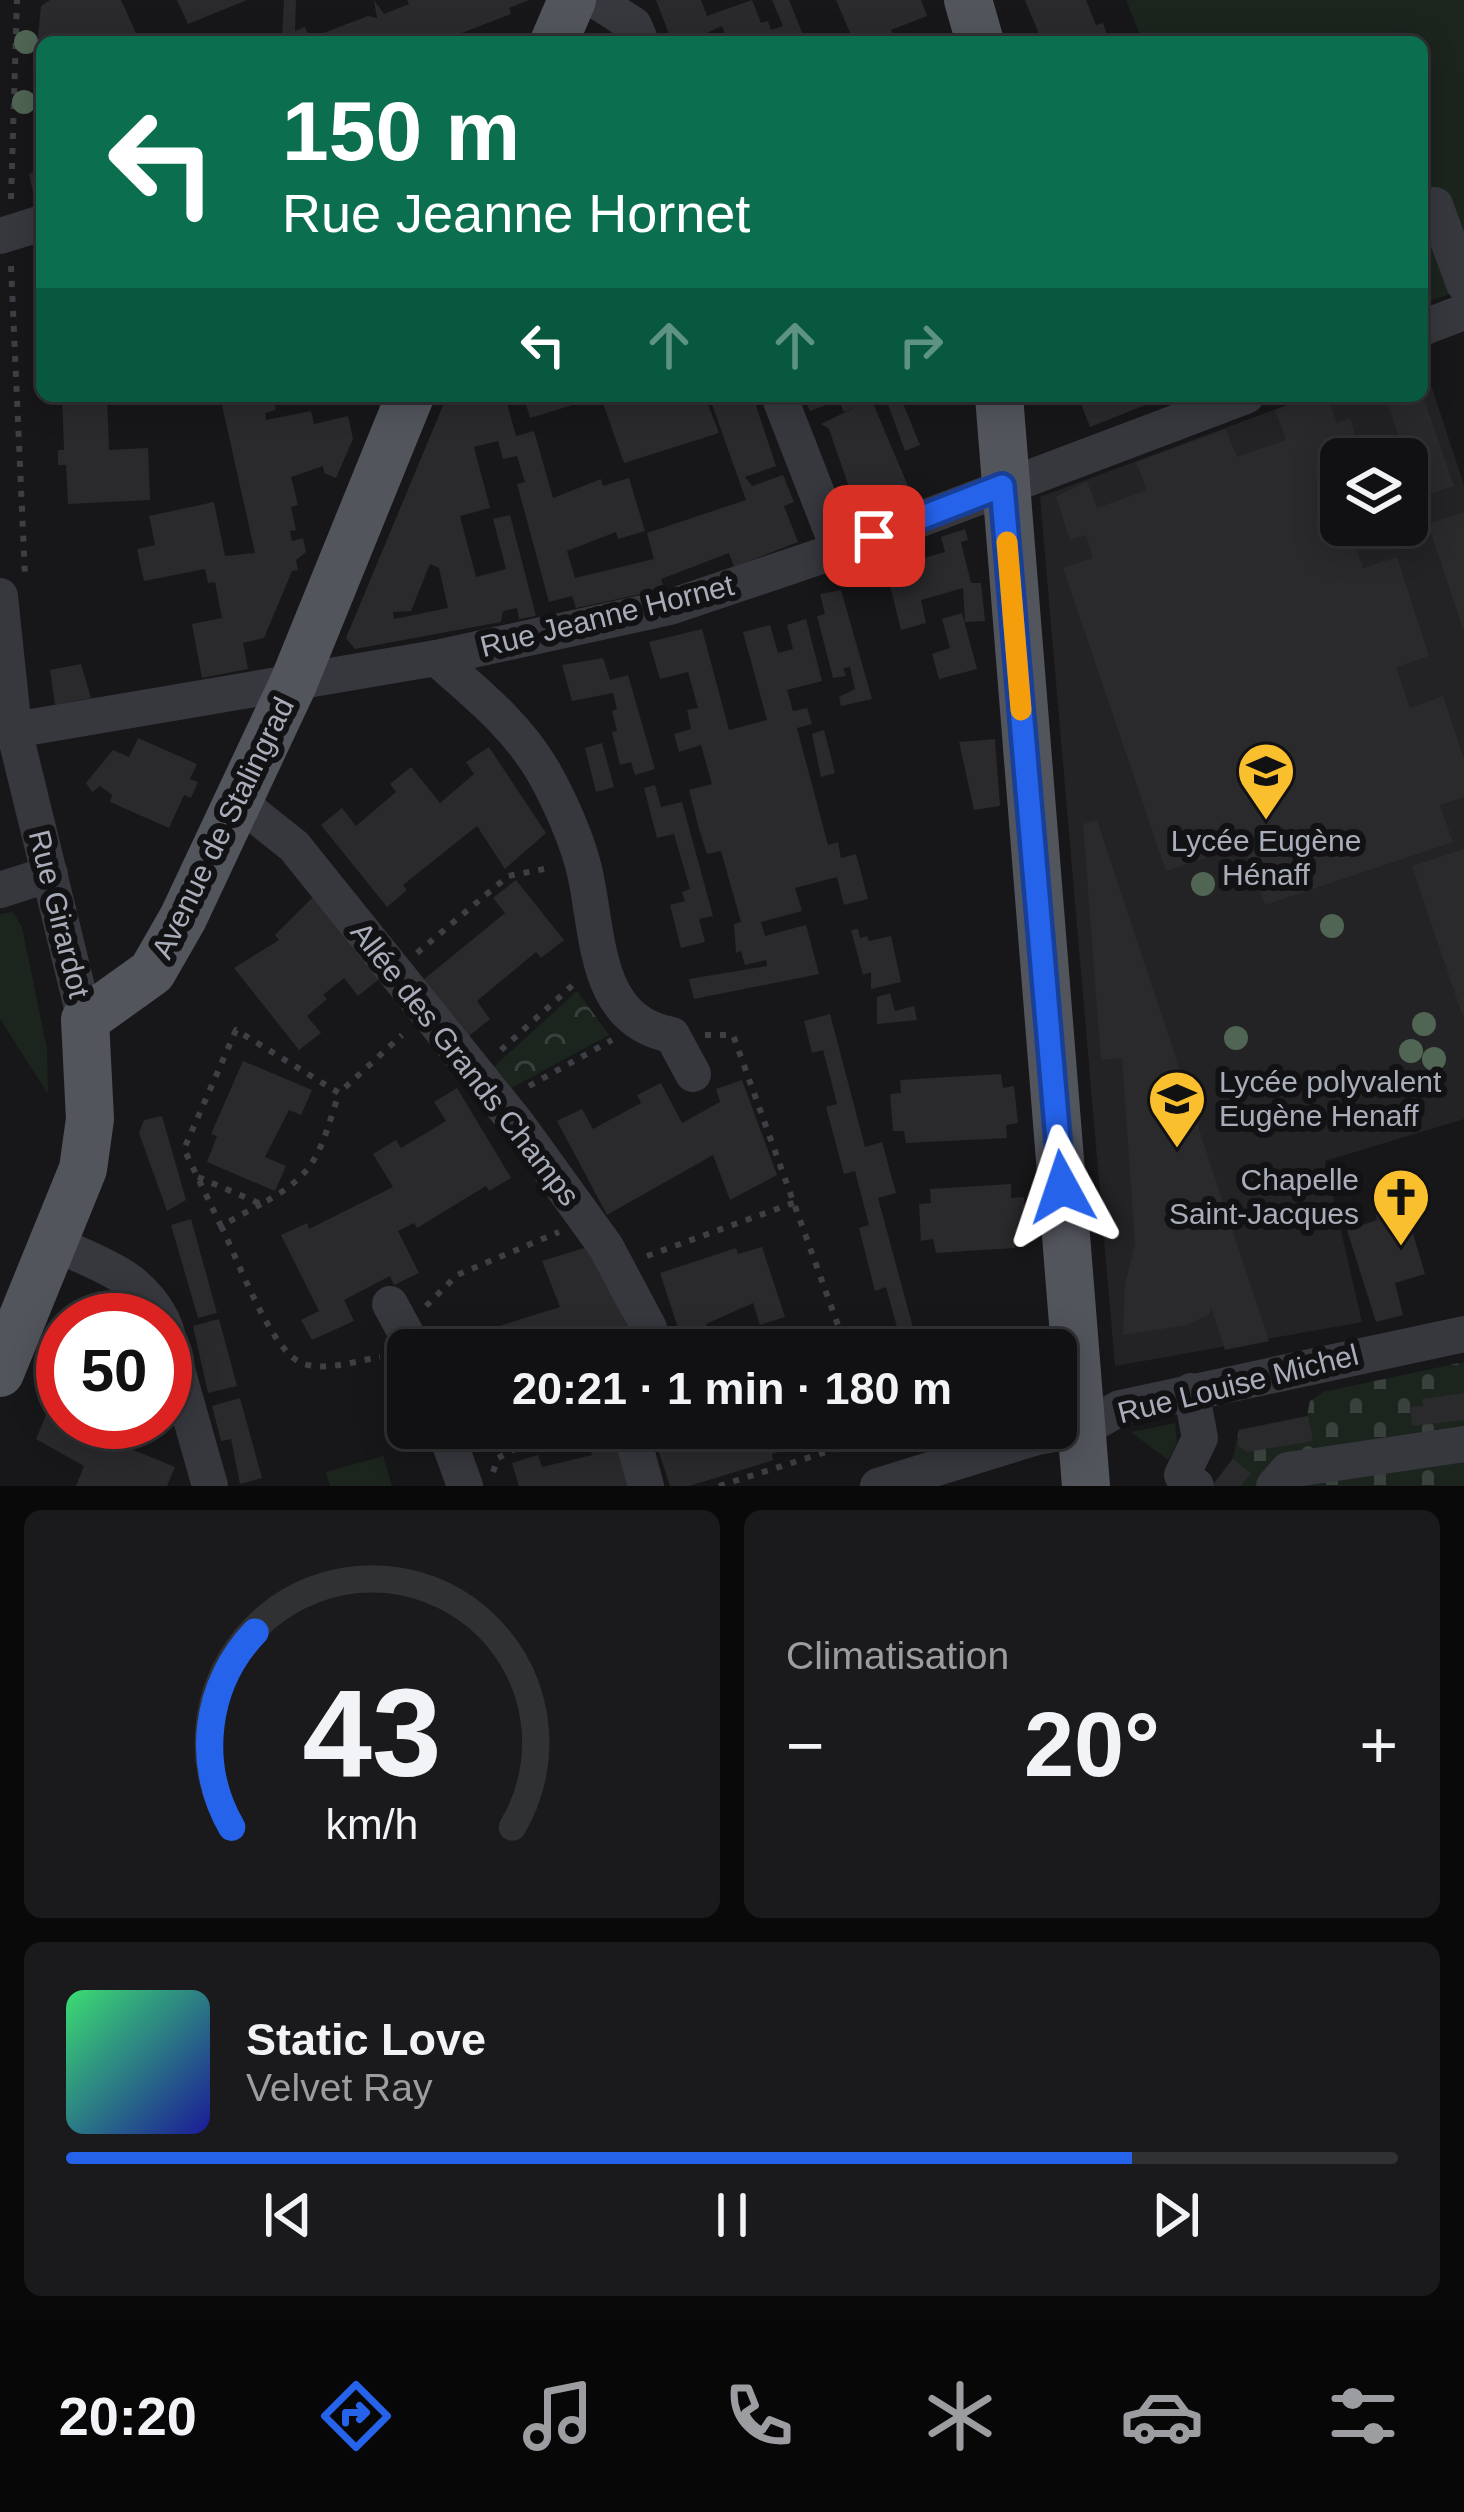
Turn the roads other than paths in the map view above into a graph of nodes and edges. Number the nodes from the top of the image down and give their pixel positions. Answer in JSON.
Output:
{"nodes":[{"id":1,"x":572,"y":0,"type":"edge"},
{"id":2,"x":595,"y":0,"type":"edge"},
{"id":3,"x":968,"y":0,"type":"edge"},
{"id":4,"x":557,"y":36,"type":"edge"},
{"id":5,"x":639,"y":36,"type":"edge"},
{"id":6,"x":978,"y":36,"type":"edge"},
{"id":7,"x":1435,"y":205,"type":"dead end"},
{"id":8,"x":1464,"y":284,"type":"edge"},
{"id":9,"x":1464,"y":312,"type":"edge"},
{"id":10,"x":1428,"y":326,"type":"edge"},
{"id":11,"x":408,"y":402,"type":"edge"},
{"id":12,"x":781,"y":402,"type":"edge"},
{"id":13,"x":999,"y":402,"type":"edge"},
{"id":14,"x":1230,"y":402,"type":"edge"},
{"id":15,"x":1002,"y":486,"type":"junction"},
{"id":16,"x":839,"y":550,"type":"junction"},
{"id":17,"x":13,"y":594,"type":"edge"},
{"id":18,"x":436,"y":658,"type":"junction"},
{"id":19,"x":293,"y":684,"type":"junction"},
{"id":20,"x":14,"y":730,"type":"junction"},
{"id":21,"x":240,"y":803,"type":"junction"},
{"id":22,"x":50,"y":874,"type":"junction"},
{"id":23,"x":0,"y":890,"type":"edge"},
{"id":24,"x":85,"y":1020,"type":"junction"},
{"id":25,"x":693,"y":1074,"type":"dead end"},
{"id":26,"x":56,"y":1244,"type":"junction"},
{"id":27,"x":148,"y":1293,"type":"edge"},
{"id":28,"x":390,"y":1304,"type":"dead end"},
{"id":29,"x":398,"y":1329,"type":"edge"},
{"id":30,"x":649,"y":1329,"type":"edge"},
{"id":31,"x":1464,"y":1334,"type":"edge"},
{"id":32,"x":0,"y":1373,"type":"edge"},
{"id":33,"x":1191,"y":1391,"type":"junction"},
{"id":34,"x":192,"y":1425,"type":"edge"},
{"id":35,"x":1083,"y":1430,"type":"junction"},
{"id":36,"x":1464,"y":1444,"type":"edge"},
{"id":37,"x":451,"y":1449,"type":"edge"},
{"id":38,"x":636,"y":1449,"type":"edge"},
{"id":39,"x":1182,"y":1482,"type":"edge"},
{"id":40,"x":209,"y":1486,"type":"edge"},
{"id":41,"x":465,"y":1486,"type":"edge"},
{"id":42,"x":646,"y":1486,"type":"edge"},
{"id":43,"x":878,"y":1486,"type":"edge"},
{"id":44,"x":1086,"y":1486,"type":"edge"},
{"id":45,"x":1274,"y":1486,"type":"edge"}],
"edges":[{"from":1,"to":4,"type":"main road"},
{"from":2,"to":5,"type":"street"},
{"from":3,"to":6,"type":"main road"},
{"from":7,"to":8,"type":"street"},
{"from":9,"to":10,"type":"street"},
{"from":11,"to":19,"type":"main road","name":"Avenue de Stalingrad"},
{"from":12,"to":16,"type":"street"},
{"from":13,"to":15,"type":"main road"},
{"from":14,"to":15,"type":"street","name":"Rue Jeanne Hornet"},
{"from":15,"to":16,"type":"street","name":"Rue Jeanne Hornet"},
{"from":15,"to":35,"type":"main road"},
{"from":16,"to":18,"type":"street","name":"Rue Jeanne Hornet"},
{"from":17,"to":20,"type":"street","name":"Rue Girardot"},
{"from":18,"to":19,"type":"street","name":"Rue Jeanne Hornet"},
{"from":18,"to":25,"type":"street"},
{"from":19,"to":20,"type":"street","name":"Rue Jeanne Hornet"},
{"from":19,"to":21,"type":"main road","name":"Avenue de Stalingrad"},
{"from":20,"to":22,"type":"street","name":"Rue Girardot"},
{"from":21,"to":24,"type":"main road","name":"Avenue de Stalingrad"},
{"from":21,"to":30,"type":"street","name":"Allée des Grands Champs"},
{"from":22,"to":23,"type":"street"},
{"from":22,"to":24,"type":"street","name":"Rue Girardot"},
{"from":24,"to":26,"type":"main road"},
{"from":26,"to":27,"type":"street"},
{"from":26,"to":32,"type":"main road"},
{"from":28,"to":29,"type":"street"},
{"from":31,"to":33,"type":"street","name":"Rue Louise Michel"},
{"from":33,"to":35,"type":"street","name":"Rue Louise Michel"},
{"from":33,"to":39,"type":"street"},
{"from":34,"to":40,"type":"street"},
{"from":35,"to":43,"type":"street","name":"Rue Louise Michel"},
{"from":35,"to":44,"type":"main road"},
{"from":36,"to":45,"type":"street"},
{"from":37,"to":41,"type":"street"},
{"from":38,"to":42,"type":"street"}]}
